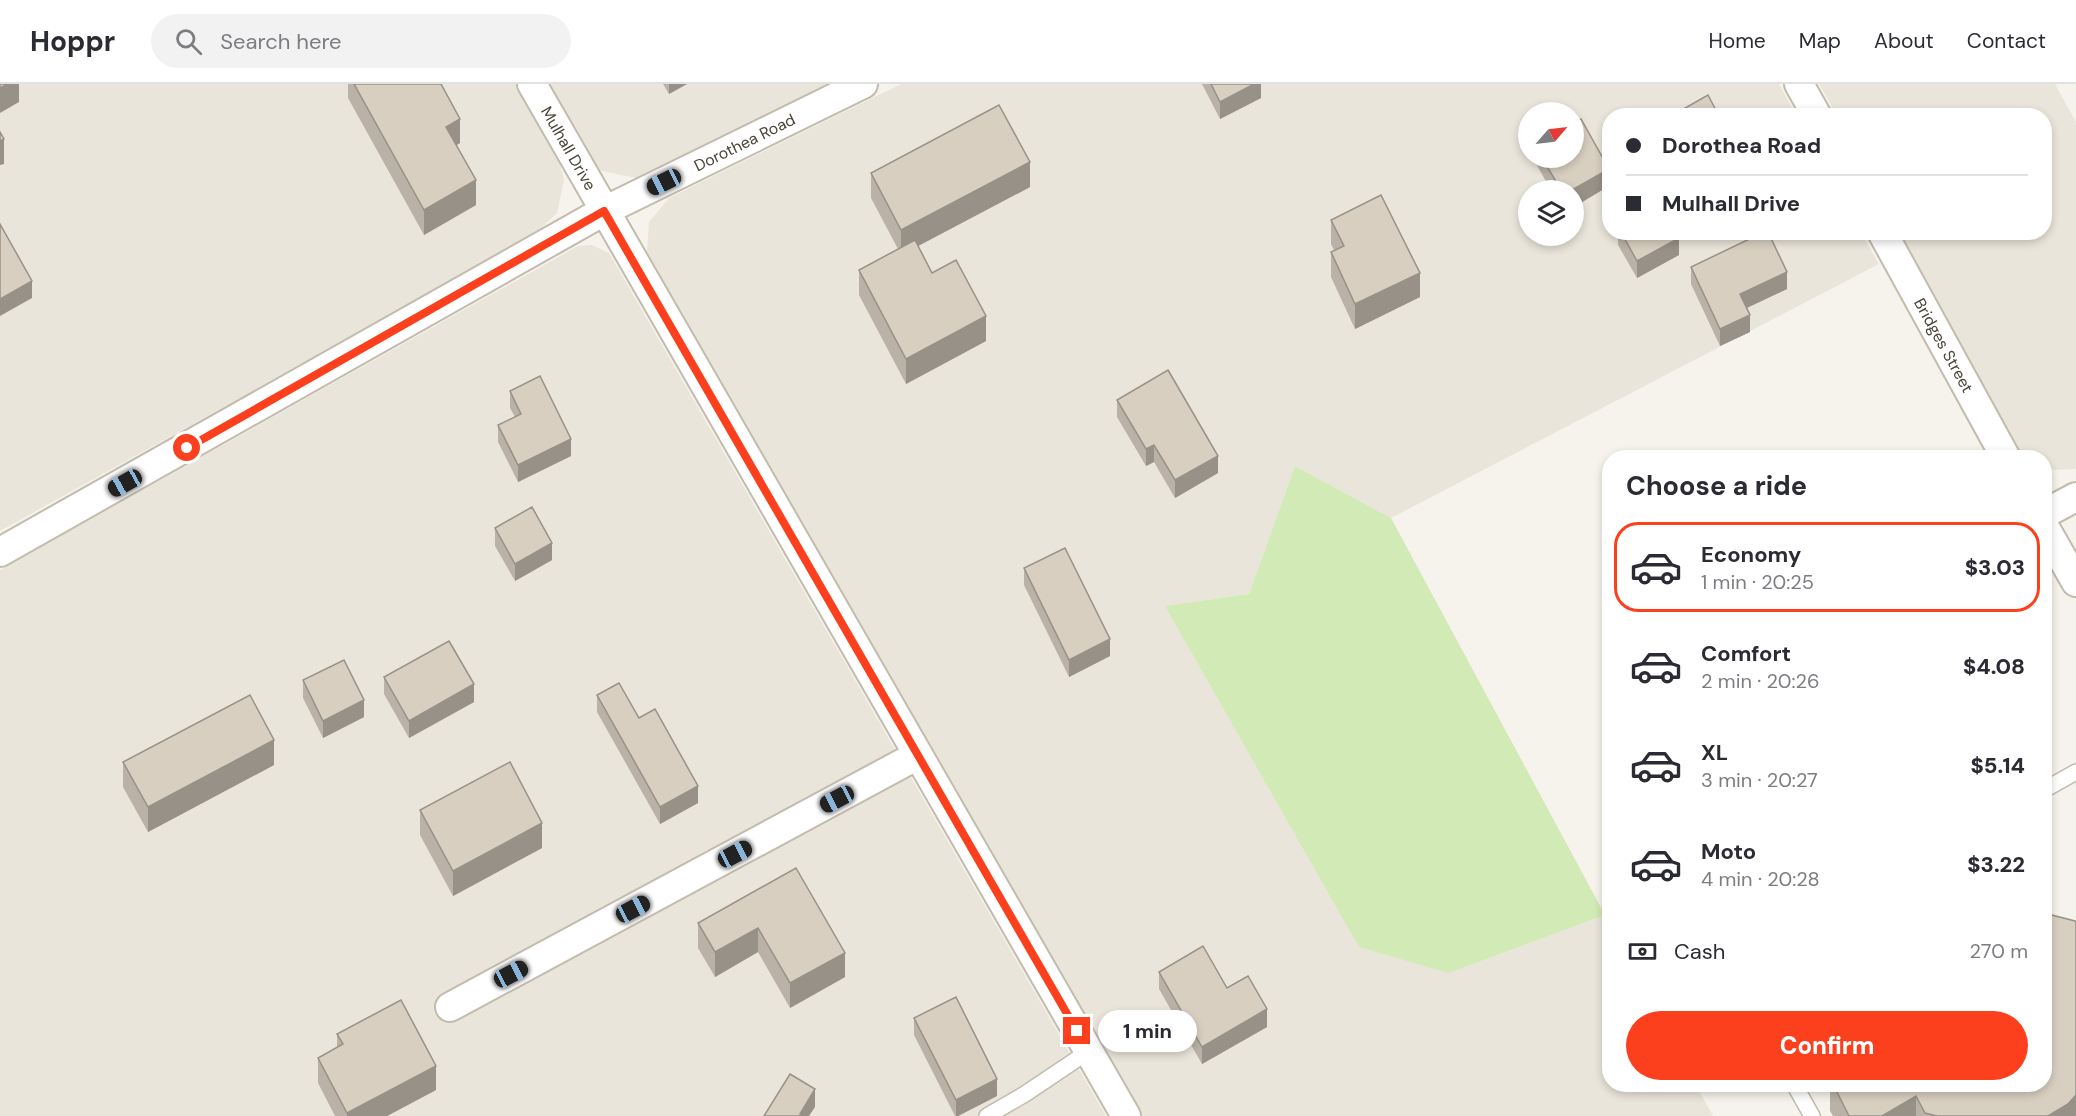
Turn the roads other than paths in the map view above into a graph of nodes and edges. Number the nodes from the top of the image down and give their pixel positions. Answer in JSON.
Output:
{"nodes":[{"id":1,"x":532,"y":84,"type":"edge"},
{"id":2,"x":863,"y":84,"type":"edge"},
{"id":3,"x":1799,"y":84,"type":"edge"},
{"id":4,"x":1812,"y":108,"type":"edge"},
{"id":5,"x":604,"y":211,"type":"junction"},
{"id":6,"x":1886,"y":240,"type":"edge"},
{"id":7,"x":2002,"y":450,"type":"edge"},
{"id":8,"x":2076,"y":497,"type":"edge"},
{"id":9,"x":2052,"y":510,"type":"edge"},
{"id":10,"x":2052,"y":540,"type":"edge"},
{"id":11,"x":0,"y":552,"type":"edge"},
{"id":12,"x":2076,"y":582,"type":"edge"},
{"id":13,"x":918,"y":755,"type":"junction"},
{"id":14,"x":2076,"y":772,"type":"edge"},
{"id":15,"x":2052,"y":786,"type":"edge"},
{"id":16,"x":450,"y":1007,"type":"dead end"},
{"id":17,"x":1089,"y":1051,"type":"junction"},
{"id":18,"x":1798,"y":1092,"type":"edge"},
{"id":19,"x":987,"y":1116,"type":"edge"},
{"id":20,"x":1126,"y":1116,"type":"edge"},
{"id":21,"x":1812,"y":1116,"type":"edge"}],
"edges":[{"from":1,"to":5,"type":"street","name":"Mulhall Drive"},
{"from":2,"to":5,"type":"street","name":"Dorothea Road"},
{"from":3,"to":4,"type":"street"},
{"from":5,"to":11,"type":"street","name":"Dorothea Road"},
{"from":5,"to":13,"type":"street","name":"Mulhall Drive"},
{"from":6,"to":7,"type":"street","name":"Bridges Street"},
{"from":8,"to":9,"type":"street"},
{"from":10,"to":12,"type":"street"},
{"from":13,"to":16,"type":"street"},
{"from":13,"to":17,"type":"street","name":"Mulhall Drive"},
{"from":14,"to":15,"type":"lane"},
{"from":17,"to":19,"type":"lane"},
{"from":17,"to":20,"type":"street","name":"Mulhall Drive"},
{"from":18,"to":21,"type":"lane"}]}
